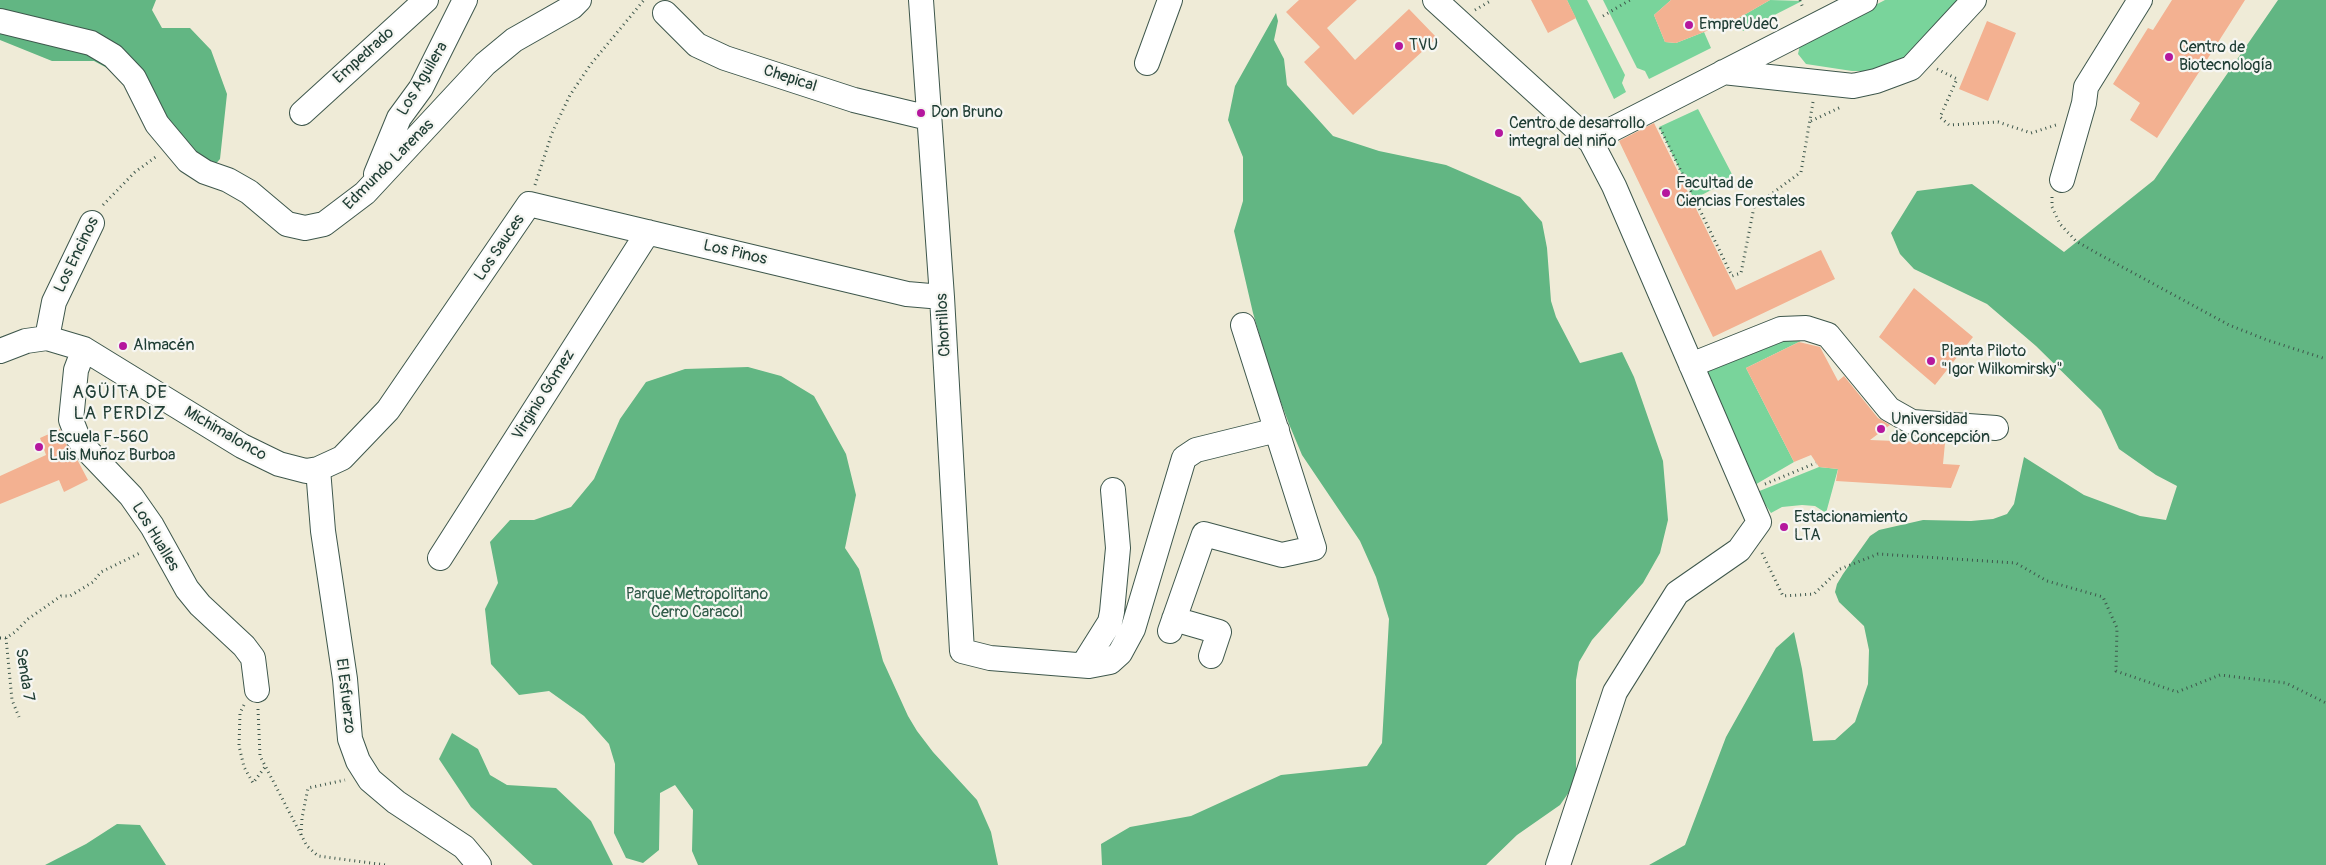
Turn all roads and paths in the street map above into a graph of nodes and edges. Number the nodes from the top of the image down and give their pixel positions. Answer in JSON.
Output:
{"nodes":[{"id":1,"x":426,"y":0,"type":"edge"},
{"id":2,"x":465,"y":0,"type":"edge"},
{"id":3,"x":579,"y":0,"type":"edge"},
{"id":4,"x":644,"y":0,"type":"edge"},
{"id":5,"x":920,"y":0,"type":"edge"},
{"id":6,"x":1170,"y":0,"type":"edge"},
{"id":7,"x":1435,"y":0,"type":"edge"},
{"id":8,"x":1492,"y":0,"type":"edge"},
{"id":9,"x":1630,"y":0,"type":"edge"},
{"id":10,"x":1865,"y":0,"type":"edge"},
{"id":11,"x":1974,"y":0,"type":"edge"},
{"id":12,"x":2140,"y":0,"type":"edge"},
{"id":13,"x":665,"y":13,"type":"dead end"},
{"id":14,"x":1471,"y":13,"type":"dead end"},
{"id":15,"x":1603,"y":16,"type":"dead end"},
{"id":16,"x":0,"y":21,"type":"edge"},
{"id":17,"x":1147,"y":63,"type":"dead end"},
{"id":18,"x":1935,"y":68,"type":"dead end"},
{"id":19,"x":1723,"y":72,"type":"junction"},
{"id":20,"x":1815,"y":92,"type":"dead end"},
{"id":21,"x":1651,"y":110,"type":"junction"},
{"id":22,"x":302,"y":113,"type":"dead end"},
{"id":23,"x":930,"y":118,"type":"junction"},
{"id":24,"x":2031,"y":133,"type":"dead end"},
{"id":25,"x":1591,"y":142,"type":"junction"},
{"id":26,"x":174,"y":147,"type":"junction"},
{"id":27,"x":2062,"y":180,"type":"joint"},
{"id":28,"x":372,"y":186,"type":"junction"},
{"id":29,"x":529,"y":204,"type":"junction"},
{"id":30,"x":92,"y":223,"type":"joint"},
{"id":31,"x":648,"y":232,"type":"junction"},
{"id":32,"x":942,"y":297,"type":"junction"},
{"id":33,"x":1243,"y":325,"type":"dead end"},
{"id":34,"x":47,"y":338,"type":"junction"},
{"id":35,"x":84,"y":349,"type":"junction"},
{"id":36,"x":0,"y":351,"type":"edge"},
{"id":37,"x":2326,"y":359,"type":"edge"},
{"id":38,"x":1691,"y":365,"type":"junction"},
{"id":39,"x":1996,"y":428,"type":"dead end"},
{"id":40,"x":1277,"y":430,"type":"junction"},
{"id":41,"x":1816,"y":463,"type":"dead end"},
{"id":42,"x":318,"y":469,"type":"junction"},
{"id":43,"x":1764,"y":485,"type":"dead end"},
{"id":44,"x":1114,"y":490,"type":"dead end"},
{"id":45,"x":1759,"y":522,"type":"junction"},
{"id":46,"x":160,"y":542,"type":"junction"},
{"id":47,"x":440,"y":558,"type":"dead end"},
{"id":48,"x":0,"y":638,"type":"edge"},
{"id":49,"x":6,"y":638,"type":"junction"},
{"id":50,"x":1211,"y":656,"type":"dead end"},
{"id":51,"x":1083,"y":665,"type":"junction"},
{"id":52,"x":257,"y":690,"type":"junction"},
{"id":53,"x":2326,"y":703,"type":"edge"},
{"id":54,"x":19,"y":716,"type":"dead end"},
{"id":55,"x":265,"y":767,"type":"junction"},
{"id":56,"x":370,"y":780,"type":"junction"},
{"id":57,"x":301,"y":836,"type":"junction"},
{"id":58,"x":386,"y":865,"type":"edge"},
{"id":59,"x":480,"y":865,"type":"edge"},
{"id":60,"x":1558,"y":865,"type":"edge"}],
"edges":[{"from":1,"to":22,"type":"street","name":"Empedrado"},
{"from":2,"to":28,"type":"street","name":"Los Aguilera"},
{"from":3,"to":28,"type":"street","name":"Edmundo Larenas"},
{"from":4,"to":29,"type":"path","name":"Los Sauces"},
{"from":5,"to":23,"type":"street","name":"Chorrillos"},
{"from":6,"to":17,"type":"street"},
{"from":7,"to":25,"type":"street"},
{"from":8,"to":14,"type":"path"},
{"from":9,"to":15,"type":"path"},
{"from":10,"to":19,"type":"street"},
{"from":11,"to":19,"type":"street"},
{"from":12,"to":27,"type":"street"},
{"from":13,"to":23,"type":"street","name":"Chepical"},
{"from":16,"to":26,"type":"street","name":"Edmundo Larenas"},
{"from":18,"to":24,"type":"path"},
{"from":19,"to":21,"type":"street"},
{"from":20,"to":21,"type":"path"},
{"from":21,"to":25,"type":"street"},
{"from":23,"to":32,"type":"street","name":"Chorrillos"},
{"from":25,"to":38,"type":"street"},
{"from":26,"to":28,"type":"street","name":"Edmundo Larenas"},
{"from":26,"to":30,"type":"path","name":"Los Encinos"},
{"from":27,"to":37,"type":"path"},
{"from":29,"to":31,"type":"street","name":"Los Pinos"},
{"from":29,"to":42,"type":"street","name":"Los Sauces"},
{"from":30,"to":34,"type":"street","name":"Los Encinos"},
{"from":31,"to":32,"type":"street","name":"Los Pinos"},
{"from":31,"to":47,"type":"street","name":"Virginio Gómez"},
{"from":32,"to":51,"type":"street","name":"Chorrillos"},
{"from":33,"to":40,"type":"street"},
{"from":34,"to":35,"type":"street","name":"Michimalonco"},
{"from":34,"to":36,"type":"street","name":"Michimalonco"},
{"from":35,"to":42,"type":"street","name":"Michimalonco"},
{"from":35,"to":46,"type":"street","name":"Los Hualles"},
{"from":38,"to":39,"type":"street"},
{"from":38,"to":45,"type":"street"},
{"from":40,"to":50,"type":"street"},
{"from":40,"to":51,"type":"street"},
{"from":41,"to":43,"type":"path"},
{"from":42,"to":56,"type":"street","name":"El Esfuerzo"},
{"from":44,"to":51,"type":"street"},
{"from":45,"to":53,"type":"path"},
{"from":45,"to":60,"type":"street"},
{"from":46,"to":49,"type":"path"},
{"from":46,"to":52,"type":"street","name":"Los Hualles"},
{"from":48,"to":49,"type":"path"},
{"from":49,"to":54,"type":"path","name":"Senda 7"},
{"from":52,"to":55,"type":"path"},
{"from":52,"to":55,"type":"path"},
{"from":55,"to":57,"type":"path"},
{"from":56,"to":57,"type":"path"},
{"from":56,"to":59,"type":"street","name":"El Esfuerzo"},
{"from":57,"to":58,"type":"path"}]}
